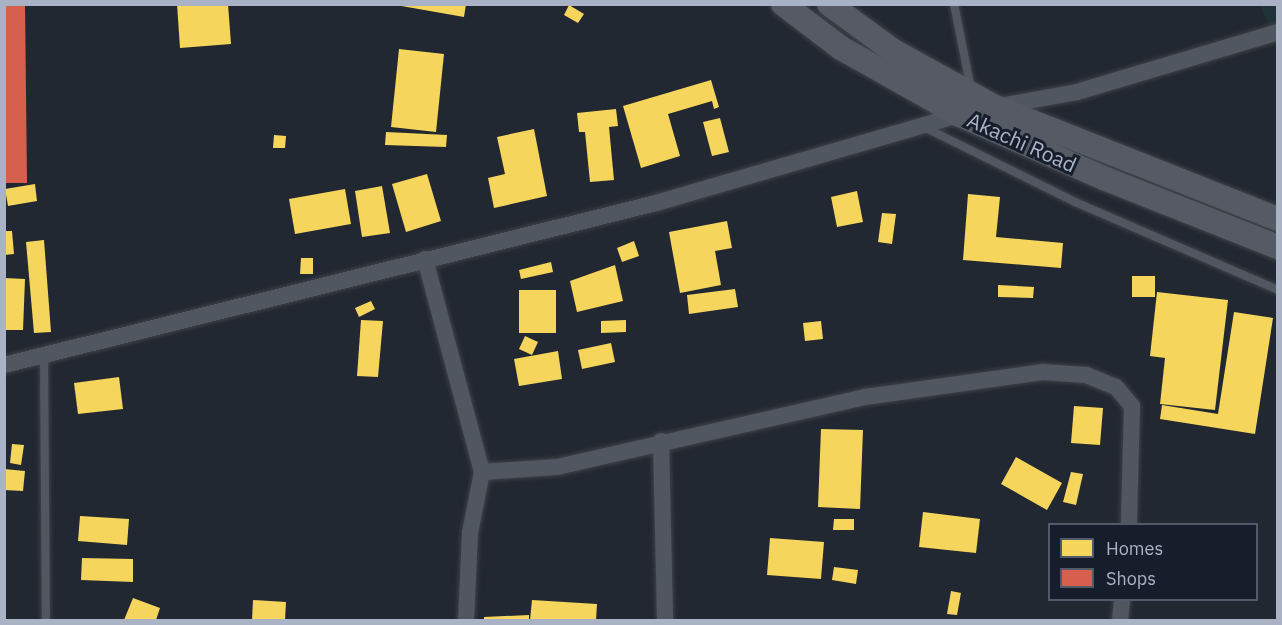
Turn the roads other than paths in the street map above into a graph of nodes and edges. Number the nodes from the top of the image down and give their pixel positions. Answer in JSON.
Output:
{"nodes":[{"id":1,"x":783,"y":4,"type":"edge"},
{"id":2,"x":829,"y":4,"type":"edge"},
{"id":3,"x":954,"y":4,"type":"edge"},
{"id":4,"x":1278,"y":32,"type":"edge"},
{"id":5,"x":966,"y":105,"type":"junction"},
{"id":6,"x":995,"y":107,"type":"junction"},
{"id":7,"x":924,"y":127,"type":"junction"},
{"id":8,"x":1278,"y":219,"type":"edge"},
{"id":9,"x":1278,"y":247,"type":"edge"},
{"id":10,"x":425,"y":259,"type":"junction"},
{"id":11,"x":1278,"y":290,"type":"edge"},
{"id":12,"x":44,"y":355,"type":"junction"},
{"id":13,"x":4,"y":365,"type":"edge"},
{"id":14,"x":661,"y":441,"type":"junction"},
{"id":15,"x":482,"y":472,"type":"junction"},
{"id":16,"x":1129,"y":523,"type":"edge"},
{"id":17,"x":1122,"y":601,"type":"edge"},
{"id":18,"x":46,"y":621,"type":"edge"},
{"id":19,"x":466,"y":621,"type":"edge"},
{"id":20,"x":665,"y":621,"type":"edge"},
{"id":21,"x":1120,"y":621,"type":"edge"}],
"edges":[{"from":1,"to":5,"type":"main road","name":"Akachi Road"},
{"from":2,"to":5,"type":"main road","name":"Akachi Road"},
{"from":3,"to":5,"type":"lane"},
{"from":4,"to":6,"type":"street"},
{"from":5,"to":6,"type":"main road","name":"Akachi Road"},
{"from":5,"to":7,"type":"street"},
{"from":5,"to":9,"type":"main road","name":"Akachi Road"},
{"from":6,"to":8,"type":"main road","name":"Akachi Road"},
{"from":7,"to":10,"type":"street"},
{"from":7,"to":11,"type":"lane"},
{"from":10,"to":12,"type":"street"},
{"from":10,"to":15,"type":"street"},
{"from":12,"to":13,"type":"street"},
{"from":12,"to":18,"type":"lane"},
{"from":14,"to":15,"type":"street"},
{"from":14,"to":16,"type":"street"},
{"from":14,"to":20,"type":"street"},
{"from":15,"to":19,"type":"street"},
{"from":17,"to":21,"type":"street"}]}
